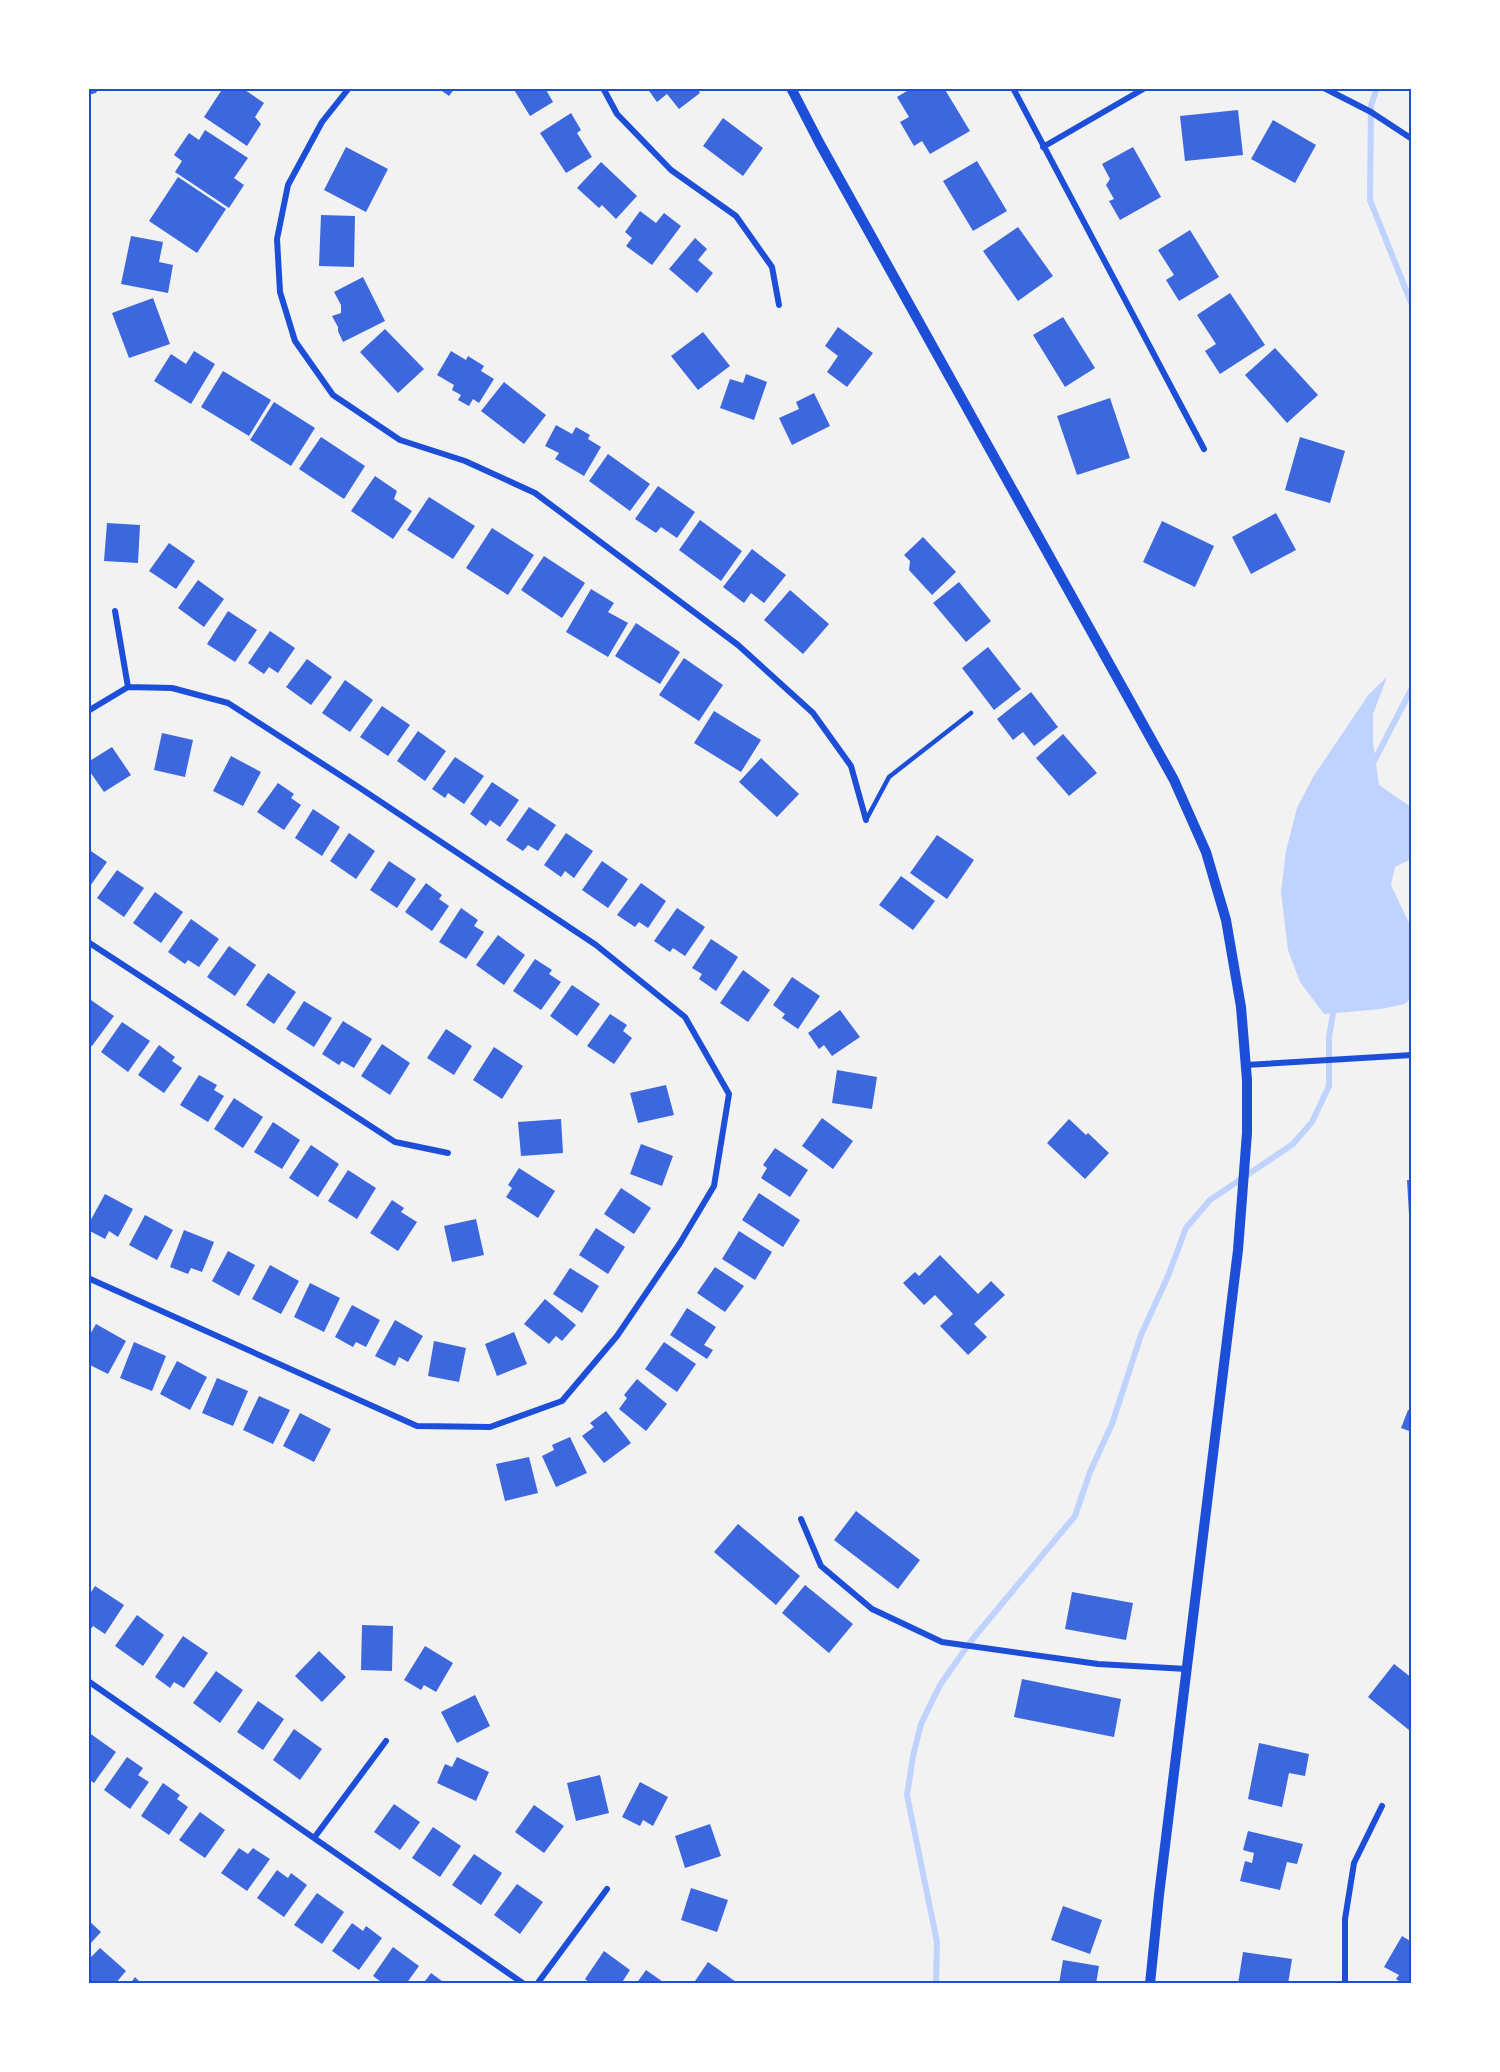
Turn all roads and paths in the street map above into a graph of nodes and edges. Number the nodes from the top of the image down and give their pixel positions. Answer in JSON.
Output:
{"nodes":[{"id":1,"x":349,"y":88,"type":"edge"},
{"id":2,"x":603,"y":88,"type":"edge"},
{"id":3,"x":791,"y":88,"type":"edge"},
{"id":4,"x":1013,"y":88,"type":"edge"},
{"id":5,"x":1145,"y":88,"type":"edge"},
{"id":6,"x":1324,"y":88,"type":"edge"},
{"id":7,"x":1412,"y":139,"type":"edge"},
{"id":8,"x":1043,"y":147,"type":"junction"},
{"id":9,"x":779,"y":305,"type":"dead end"},
{"id":10,"x":1204,"y":449,"type":"dead end"},
{"id":11,"x":115,"y":611,"type":"dead end"},
{"id":12,"x":128,"y":687,"type":"junction"},
{"id":13,"x":88,"y":711,"type":"edge"},
{"id":14,"x":971,"y":713,"type":"dead end"},
{"id":15,"x":866,"y":820,"type":"joint"},
{"id":16,"x":88,"y":942,"type":"edge"},
{"id":17,"x":1412,"y":1055,"type":"edge"},
{"id":18,"x":1246,"y":1065,"type":"junction"},
{"id":19,"x":448,"y":1153,"type":"dead end"},
{"id":20,"x":88,"y":1278,"type":"edge"},
{"id":21,"x":801,"y":1518,"type":"dead end"},
{"id":22,"x":1186,"y":1669,"type":"junction"},
{"id":23,"x":88,"y":1681,"type":"edge"},
{"id":24,"x":386,"y":1741,"type":"dead end"},
{"id":25,"x":1382,"y":1806,"type":"dead end"},
{"id":26,"x":314,"y":1838,"type":"junction"},
{"id":27,"x":607,"y":1889,"type":"dead end"},
{"id":28,"x":524,"y":1983,"type":"edge"},
{"id":29,"x":537,"y":1983,"type":"edge"},
{"id":30,"x":1150,"y":1983,"type":"edge"},
{"id":31,"x":1345,"y":1983,"type":"edge"}],
"edges":[{"from":1,"to":15,"type":"street"},
{"from":2,"to":9,"type":"street"},
{"from":3,"to":18,"type":"street"},
{"from":4,"to":8,"type":"street"},
{"from":5,"to":8,"type":"street"},
{"from":6,"to":7,"type":"street"},
{"from":8,"to":10,"type":"street"},
{"from":11,"to":12,"type":"street"},
{"from":12,"to":13,"type":"street"},
{"from":12,"to":20,"type":"street"},
{"from":14,"to":15,"type":"lane"},
{"from":16,"to":19,"type":"street"},
{"from":17,"to":18,"type":"street"},
{"from":18,"to":22,"type":"street"},
{"from":21,"to":22,"type":"street"},
{"from":22,"to":30,"type":"street"},
{"from":23,"to":26,"type":"street"},
{"from":24,"to":26,"type":"street"},
{"from":25,"to":31,"type":"street"},
{"from":26,"to":28,"type":"street"},
{"from":27,"to":29,"type":"street"}]}
